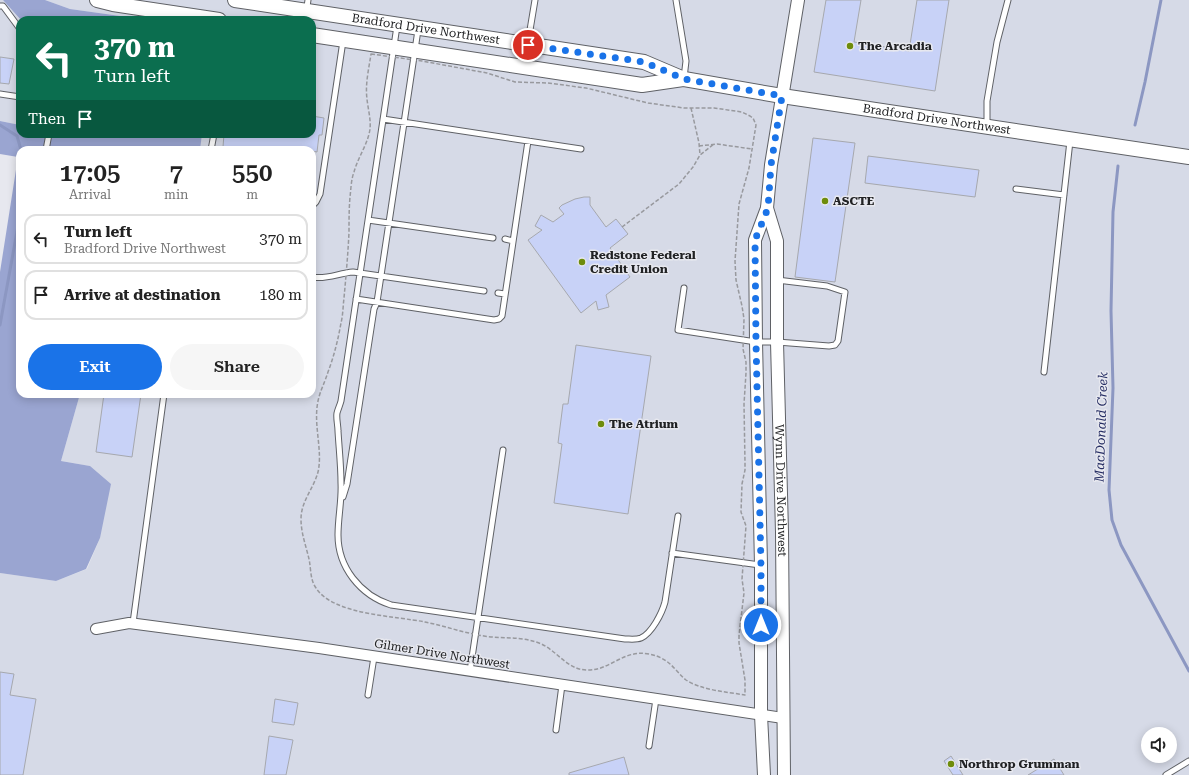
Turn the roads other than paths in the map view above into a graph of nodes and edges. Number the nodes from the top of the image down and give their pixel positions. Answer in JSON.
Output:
{"nodes":[{"id":1,"x":98,"y":0,"type":"edge"},
{"id":2,"x":235,"y":0,"type":"edge"},
{"id":3,"x":534,"y":0,"type":"edge"},
{"id":4,"x":676,"y":0,"type":"edge"},
{"id":5,"x":798,"y":0,"type":"edge"},
{"id":6,"x":1008,"y":0,"type":"edge"},
{"id":7,"x":0,"y":6,"type":"edge"},
{"id":8,"x":306,"y":10,"type":"edge"},
{"id":9,"x":193,"y":16,"type":"edge"},
{"id":10,"x":16,"y":24,"type":"edge"},
{"id":11,"x":397,"y":25,"type":"junction"},
{"id":12,"x":418,"y":28,"type":"junction"},
{"id":13,"x":316,"y":36,"type":"edge"},
{"id":14,"x":344,"y":40,"type":"junction"},
{"id":15,"x":528,"y":45,"type":"junction"},
{"id":16,"x":393,"y":52,"type":"junction"},
{"id":17,"x":414,"y":55,"type":"junction"},
{"id":18,"x":524,"y":67,"type":"junction"},
{"id":19,"x":684,"y":79,"type":"junction"},
{"id":20,"x":0,"y":94,"type":"edge"},
{"id":21,"x":16,"y":96,"type":"edge"},
{"id":22,"x":782,"y":96,"type":"junction"},
{"id":23,"x":383,"y":119,"type":"junction"},
{"id":24,"x":404,"y":122,"type":"junction"},
{"id":25,"x":987,"y":127,"type":"junction"},
{"id":26,"x":1070,"y":140,"type":"junction"},
{"id":27,"x":528,"y":141,"type":"junction"},
{"id":28,"x":581,"y":149,"type":"dead end"},
{"id":29,"x":1189,"y":157,"type":"edge"},
{"id":30,"x":1016,"y":189,"type":"dead end"},
{"id":31,"x":1064,"y":195,"type":"junction"},
{"id":32,"x":316,"y":202,"type":"edge"},
{"id":33,"x":768,"y":208,"type":"junction"},
{"id":34,"x":368,"y":220,"type":"junction"},
{"id":35,"x":389,"y":223,"type":"junction"},
{"id":36,"x":493,"y":238,"type":"dead end"},
{"id":37,"x":505,"y":239,"type":"dead end"},
{"id":38,"x":514,"y":241,"type":"junction"},
{"id":39,"x":360,"y":272,"type":"junction"},
{"id":40,"x":381,"y":276,"type":"junction"},
{"id":41,"x":316,"y":277,"type":"edge"},
{"id":42,"x":777,"y":280,"type":"junction"},
{"id":43,"x":684,"y":288,"type":"dead end"},
{"id":44,"x":484,"y":291,"type":"dead end"},
{"id":45,"x":498,"y":293,"type":"dead end"},
{"id":46,"x":506,"y":294,"type":"junction"},
{"id":47,"x":356,"y":299,"type":"junction"},
{"id":48,"x":377,"y":302,"type":"junction"},
{"id":49,"x":756,"y":342,"type":"junction"},
{"id":50,"x":777,"y":342,"type":"junction"},
{"id":51,"x":1044,"y":372,"type":"dead end"},
{"id":52,"x":163,"y":398,"type":"edge"},
{"id":53,"x":503,"y":450,"type":"dead end"},
{"id":54,"x":341,"y":506,"type":"junction"},
{"id":55,"x":678,"y":516,"type":"dead end"},
{"id":56,"x":672,"y":553,"type":"junction"},
{"id":57,"x":761,"y":565,"type":"junction"},
{"id":58,"x":478,"y":618,"type":"junction"},
{"id":59,"x":133,"y":623,"type":"junction"},
{"id":60,"x":96,"y":629,"type":"dead end"},
{"id":61,"x":374,"y":656,"type":"junction"},
{"id":62,"x":470,"y":671,"type":"junction"},
{"id":63,"x":562,"y":685,"type":"junction"},
{"id":64,"x":368,"y":695,"type":"dead end"},
{"id":65,"x":656,"y":699,"type":"junction"},
{"id":66,"x":761,"y":715,"type":"junction"},
{"id":67,"x":783,"y":718,"type":"junction"},
{"id":68,"x":556,"y":730,"type":"dead end"},
{"id":69,"x":649,"y":746,"type":"dead end"},
{"id":70,"x":1189,"y":761,"type":"edge"},
{"id":71,"x":764,"y":775,"type":"edge"},
{"id":72,"x":784,"y":775,"type":"edge"},
{"id":73,"x":1166,"y":775,"type":"edge"}],
"edges":[{"from":1,"to":9,"type":"main road"},
{"from":2,"to":8,"type":"main road","name":"Bradford Drive Northwest"},
{"from":3,"to":15,"type":"lane"},
{"from":4,"to":19,"type":"lane"},
{"from":5,"to":22,"type":"street","name":"Wynn Drive Northwest"},
{"from":6,"to":25,"type":"lane"},
{"from":7,"to":10,"type":"lane"},
{"from":8,"to":11,"type":"main road","name":"Bradford Drive Northwest"},
{"from":11,"to":12,"type":"main road","name":"Bradford Drive Northwest"},
{"from":11,"to":16,"type":"lane"},
{"from":12,"to":15,"type":"main road","name":"Bradford Drive Northwest"},
{"from":12,"to":17,"type":"lane"},
{"from":13,"to":14,"type":"main road","name":"Bradford Drive Northwest"},
{"from":14,"to":16,"type":"main road","name":"Bradford Drive Northwest"},
{"from":14,"to":32,"type":"lane"},
{"from":15,"to":18,"type":"lane"},
{"from":15,"to":19,"type":"main road","name":"Bradford Drive Northwest"},
{"from":16,"to":17,"type":"main road","name":"Bradford Drive Northwest"},
{"from":16,"to":23,"type":"lane"},
{"from":17,"to":18,"type":"main road","name":"Bradford Drive Northwest"},
{"from":17,"to":24,"type":"lane"},
{"from":18,"to":19,"type":"main road","name":"Bradford Drive Northwest"},
{"from":19,"to":22,"type":"main road","name":"Bradford Drive Northwest"},
{"from":20,"to":21,"type":"lane"},
{"from":22,"to":25,"type":"main road","name":"Bradford Drive Northwest"},
{"from":22,"to":33,"type":"street","name":"Wynn Drive Northwest"},
{"from":23,"to":24,"type":"lane"},
{"from":23,"to":34,"type":"lane"},
{"from":24,"to":27,"type":"lane"},
{"from":24,"to":35,"type":"lane"},
{"from":25,"to":26,"type":"main road","name":"Bradford Drive Northwest"},
{"from":26,"to":29,"type":"main road","name":"Bradford Drive Northwest"},
{"from":26,"to":31,"type":"lane"},
{"from":27,"to":28,"type":"lane"},
{"from":27,"to":38,"type":"lane"},
{"from":30,"to":31,"type":"lane"},
{"from":31,"to":51,"type":"lane"},
{"from":33,"to":42,"type":"street","name":"Wynn Drive Northwest"},
{"from":33,"to":49,"type":"street","name":"Wynn Drive Northwest"},
{"from":34,"to":35,"type":"lane"},
{"from":34,"to":39,"type":"lane"},
{"from":35,"to":36,"type":"lane"},
{"from":35,"to":40,"type":"lane"},
{"from":37,"to":38,"type":"lane"},
{"from":38,"to":46,"type":"lane"},
{"from":39,"to":40,"type":"lane"},
{"from":39,"to":41,"type":"lane"},
{"from":39,"to":47,"type":"lane"},
{"from":40,"to":44,"type":"lane"},
{"from":40,"to":48,"type":"lane"},
{"from":42,"to":50,"type":"street","name":"Wynn Drive Northwest"},
{"from":42,"to":50,"type":"lane"},
{"from":43,"to":49,"type":"lane"},
{"from":45,"to":46,"type":"lane"},
{"from":46,"to":48,"type":"lane"},
{"from":47,"to":48,"type":"lane"},
{"from":47,"to":54,"type":"lane"},
{"from":48,"to":54,"type":"lane"},
{"from":49,"to":50,"type":"lane"},
{"from":49,"to":57,"type":"street","name":"Wynn Drive Northwest"},
{"from":50,"to":67,"type":"street","name":"Wynn Drive Northwest"},
{"from":52,"to":59,"type":"lane"},
{"from":53,"to":58,"type":"lane"},
{"from":54,"to":58,"type":"lane"},
{"from":55,"to":56,"type":"lane"},
{"from":56,"to":57,"type":"lane"},
{"from":56,"to":58,"type":"lane"},
{"from":57,"to":66,"type":"street","name":"Wynn Drive Northwest"},
{"from":58,"to":62,"type":"lane"},
{"from":59,"to":60,"type":"street","name":"Gilmer Drive Northwest"},
{"from":59,"to":61,"type":"street","name":"Gilmer Drive Northwest"},
{"from":61,"to":62,"type":"street","name":"Gilmer Drive Northwest"},
{"from":61,"to":64,"type":"lane"},
{"from":62,"to":63,"type":"street","name":"Gilmer Drive Northwest"},
{"from":63,"to":65,"type":"street","name":"Gilmer Drive Northwest"},
{"from":63,"to":68,"type":"lane"},
{"from":65,"to":66,"type":"street","name":"Gilmer Drive Northwest"},
{"from":65,"to":69,"type":"lane"},
{"from":66,"to":67,"type":"street","name":"Gilmer Drive Northwest"},
{"from":66,"to":71,"type":"street","name":"Wynn Drive Northwest"},
{"from":67,"to":72,"type":"street","name":"Wynn Drive Northwest"},
{"from":70,"to":73,"type":"lane"}]}
